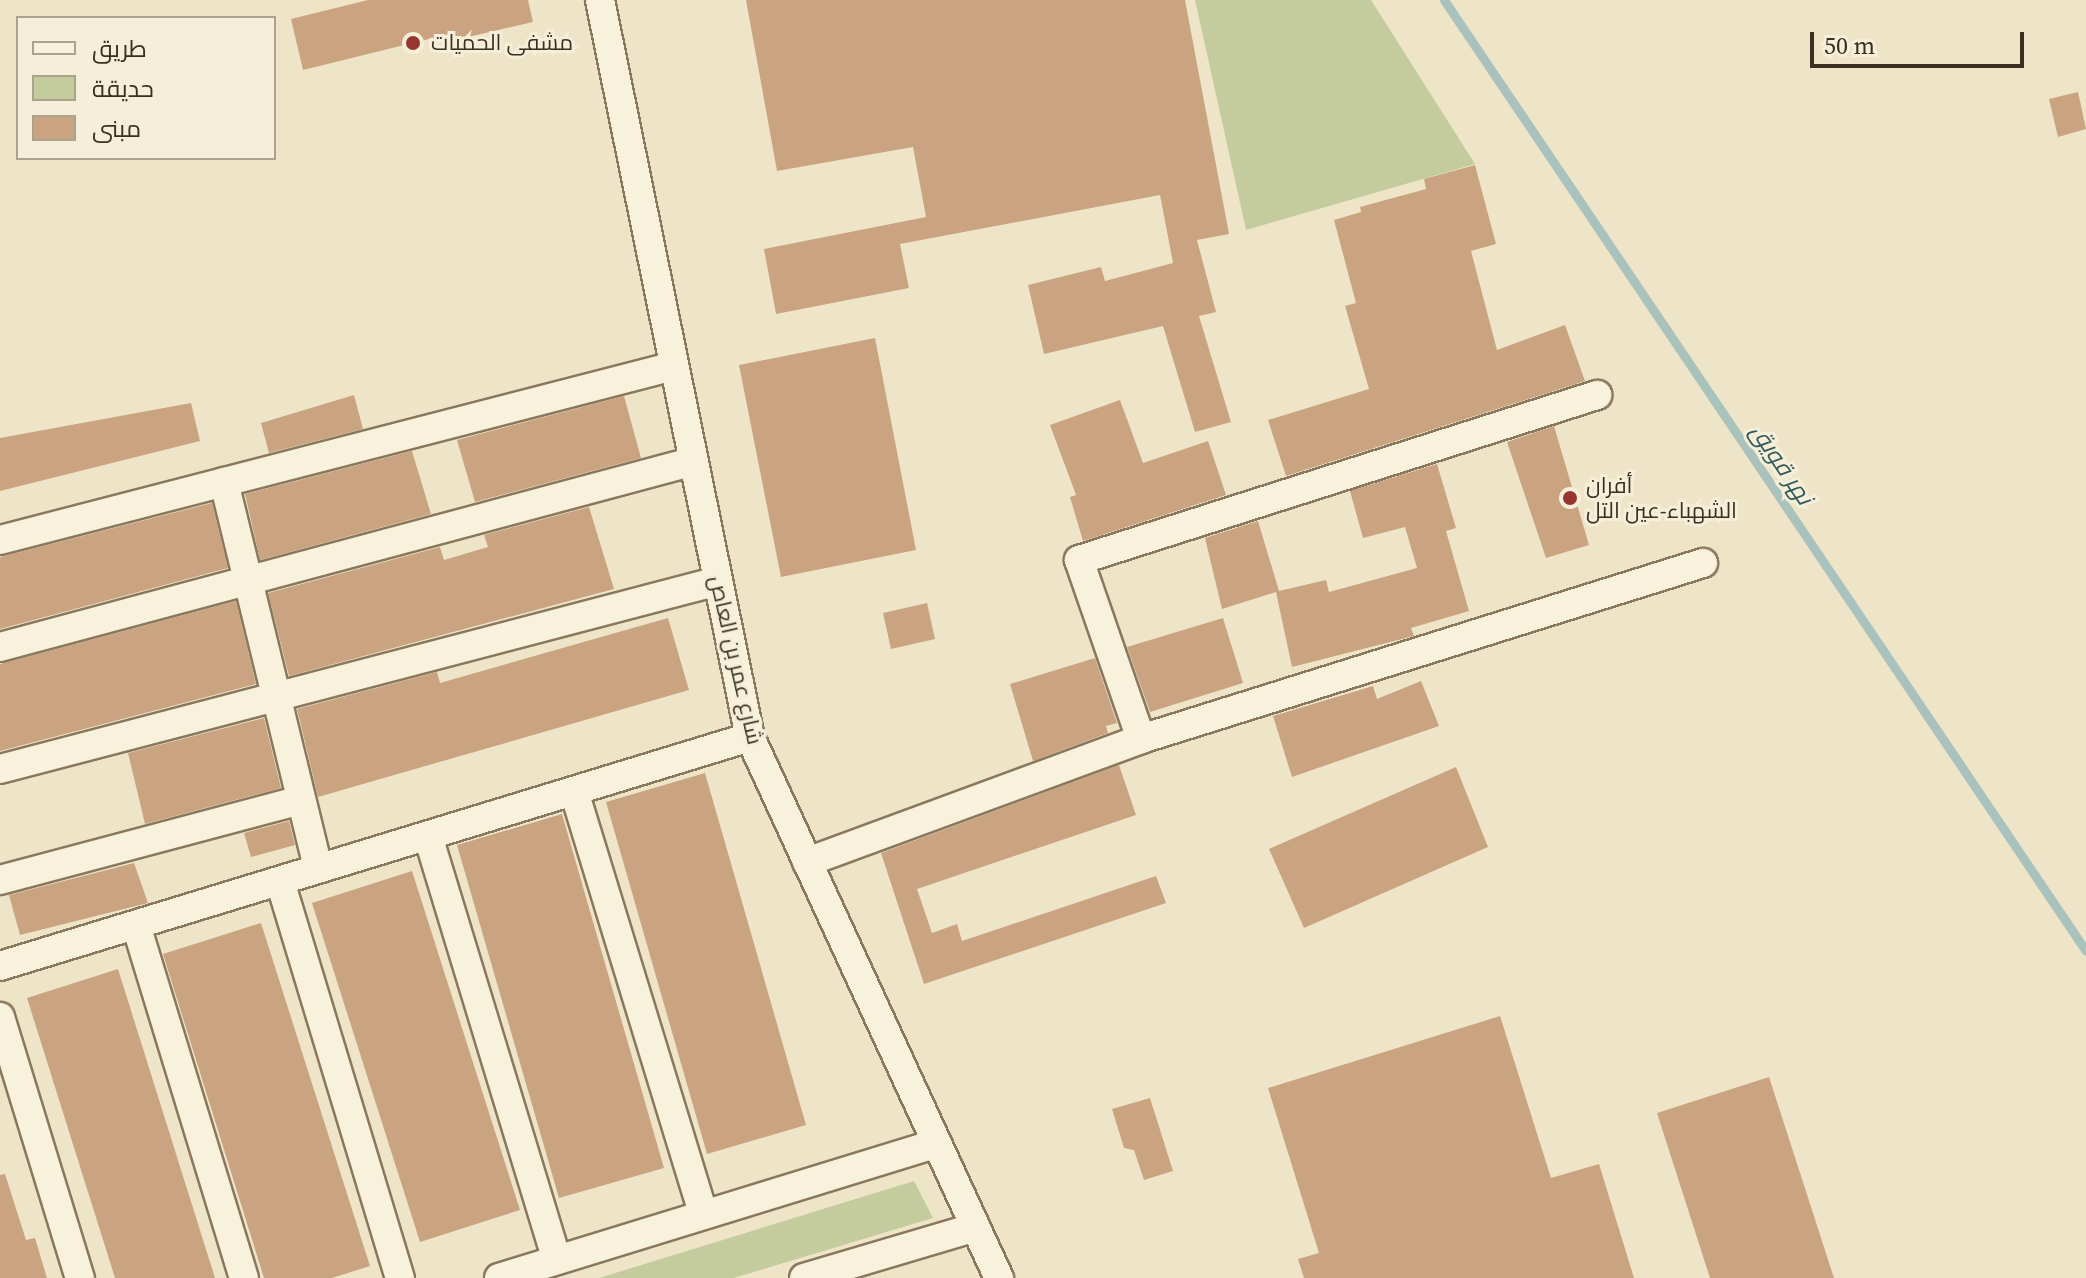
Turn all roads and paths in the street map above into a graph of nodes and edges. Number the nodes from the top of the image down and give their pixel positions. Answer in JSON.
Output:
{"nodes":[{"id":1,"x":600,"y":0,"type":"edge"},
{"id":2,"x":674,"y":366,"type":"junction"},
{"id":3,"x":1597,"y":395,"type":"dead end"},
{"id":4,"x":694,"y":461,"type":"junction"},
{"id":5,"x":224,"y":482,"type":"junction"},
{"id":6,"x":0,"y":540,"type":"edge"},
{"id":7,"x":1703,"y":563,"type":"dead end"},
{"id":8,"x":248,"y":580,"type":"junction"},
{"id":9,"x":718,"y":581,"type":"junction"},
{"id":10,"x":0,"y":647,"type":"edge"},
{"id":11,"x":276,"y":697,"type":"junction"},
{"id":12,"x":750,"y":737,"type":"junction"},
{"id":13,"x":1141,"y":739,"type":"junction"},
{"id":14,"x":0,"y":769,"type":"edge"},
{"id":15,"x":574,"y":791,"type":"junction"},
{"id":16,"x":301,"y":800,"type":"junction"},
{"id":17,"x":428,"y":836,"type":"junction"},
{"id":18,"x":807,"y":862,"type":"junction"},
{"id":19,"x":318,"y":869,"type":"junction"},
{"id":20,"x":0,"y":880,"type":"edge"},
{"id":21,"x":280,"y":881,"type":"junction"},
{"id":22,"x":136,"y":925,"type":"junction"},
{"id":23,"x":0,"y":966,"type":"edge"},
{"id":24,"x":0,"y":1017,"type":"edge"},
{"id":25,"x":937,"y":1143,"type":"junction"},
{"id":26,"x":704,"y":1215,"type":"junction"},
{"id":27,"x":976,"y":1227,"type":"junction"},
{"id":28,"x":557,"y":1260,"type":"junction"},
{"id":29,"x":80,"y":1278,"type":"edge"},
{"id":30,"x":244,"y":1278,"type":"edge"},
{"id":31,"x":400,"y":1278,"type":"edge"},
{"id":32,"x":499,"y":1278,"type":"edge"},
{"id":33,"x":804,"y":1278,"type":"edge"},
{"id":34,"x":999,"y":1278,"type":"edge"}],
"edges":[{"from":1,"to":2,"type":"street","name":"شارع عمر بن العاص"},
{"from":2,"to":4,"type":"street","name":"شارع عمر بن العاص"},
{"from":2,"to":5,"type":"street"},
{"from":3,"to":13,"type":"street"},
{"from":4,"to":8,"type":"street"},
{"from":4,"to":9,"type":"street","name":"شارع عمر بن العاص"},
{"from":5,"to":6,"type":"street"},
{"from":5,"to":8,"type":"street"},
{"from":7,"to":13,"type":"street"},
{"from":8,"to":10,"type":"street"},
{"from":8,"to":11,"type":"street"},
{"from":9,"to":11,"type":"street"},
{"from":9,"to":12,"type":"street","name":"شارع عمر بن العاص"},
{"from":11,"to":14,"type":"street"},
{"from":11,"to":16,"type":"street"},
{"from":12,"to":15,"type":"street"},
{"from":12,"to":18,"type":"street","name":"شارع عمر بن العاص"},
{"from":13,"to":18,"type":"street"},
{"from":15,"to":17,"type":"street"},
{"from":15,"to":26,"type":"street"},
{"from":16,"to":19,"type":"street"},
{"from":16,"to":20,"type":"street"},
{"from":17,"to":19,"type":"street"},
{"from":17,"to":28,"type":"street"},
{"from":18,"to":25,"type":"street","name":"شارع عمر بن العاص"},
{"from":19,"to":21,"type":"street"},
{"from":21,"to":22,"type":"street"},
{"from":21,"to":31,"type":"street"},
{"from":22,"to":23,"type":"street"},
{"from":22,"to":30,"type":"street"},
{"from":24,"to":29,"type":"street"},
{"from":25,"to":26,"type":"street"},
{"from":25,"to":27,"type":"street","name":"شارع عمر بن العاص"},
{"from":26,"to":28,"type":"street"},
{"from":27,"to":33,"type":"street"},
{"from":27,"to":34,"type":"street","name":"شارع عمر بن العاص"},
{"from":28,"to":32,"type":"street"}]}
